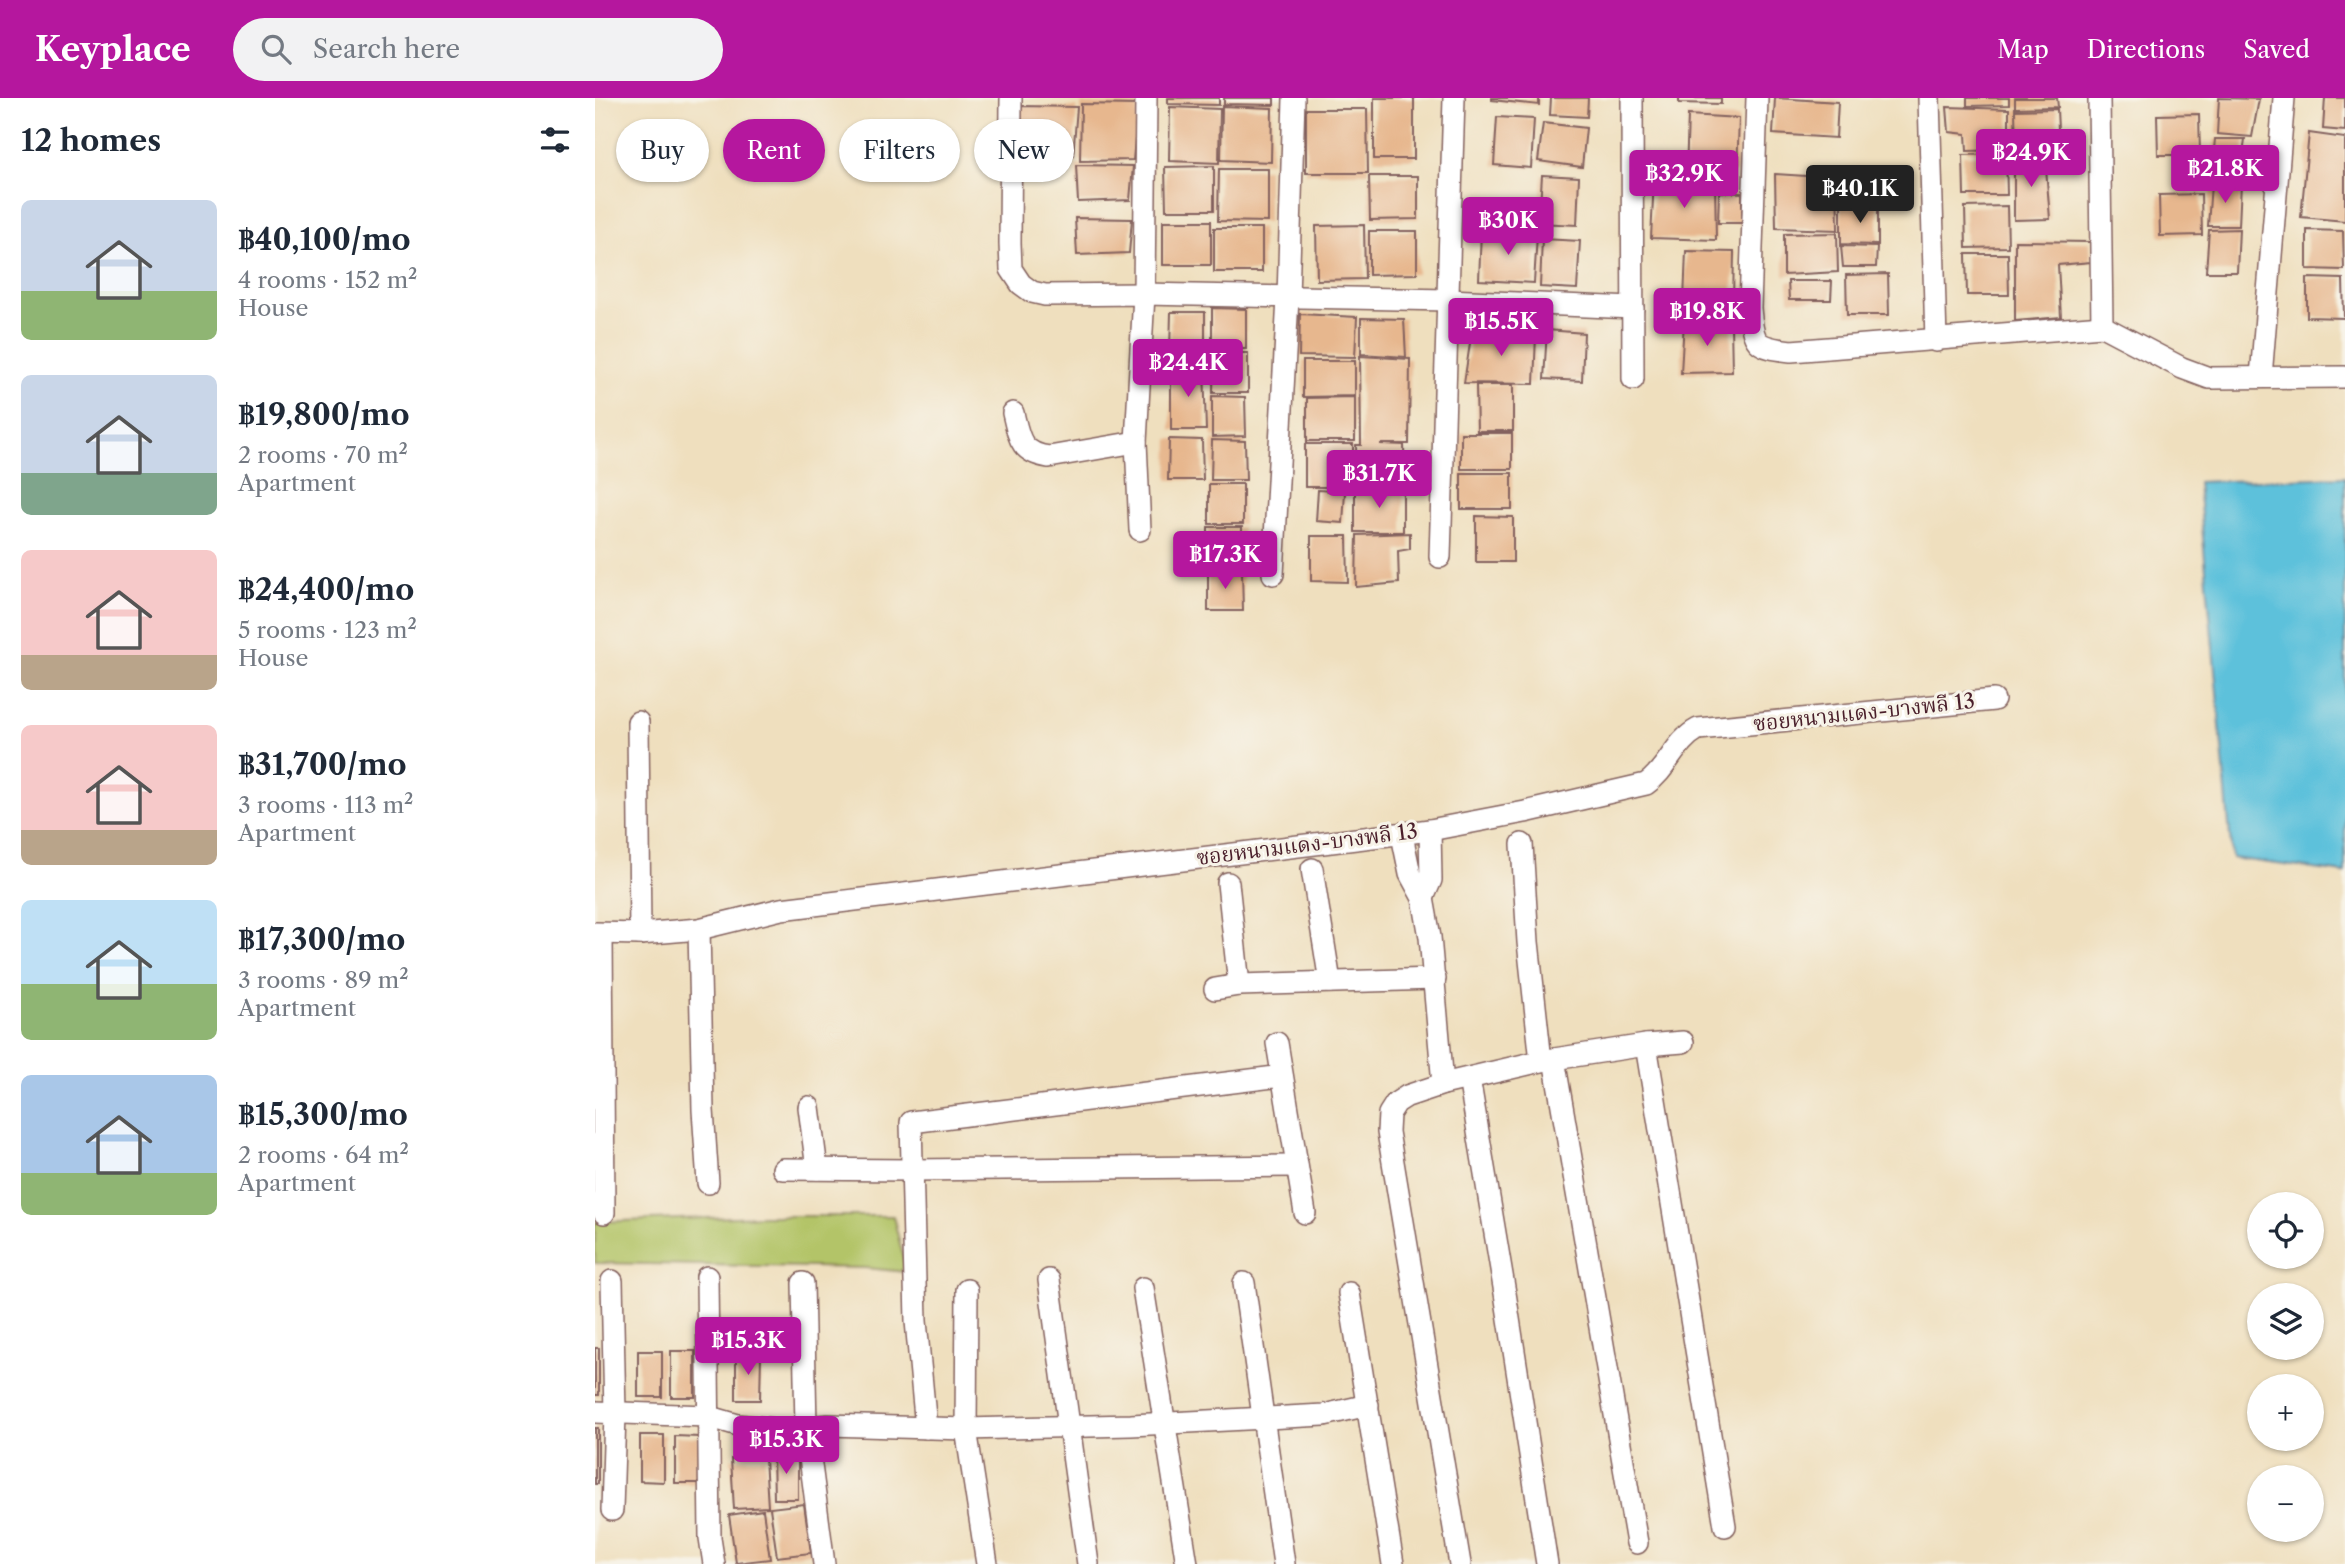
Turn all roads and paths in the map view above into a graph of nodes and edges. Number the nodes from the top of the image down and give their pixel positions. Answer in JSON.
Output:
{"nodes":[{"id":1,"x":1011,"y":98,"type":"edge"},
{"id":2,"x":1146,"y":98,"type":"edge"},
{"id":3,"x":1294,"y":98,"type":"edge"},
{"id":4,"x":1454,"y":98,"type":"edge"},
{"id":5,"x":1632,"y":98,"type":"edge"},
{"id":6,"x":1757,"y":98,"type":"edge"},
{"id":7,"x":1929,"y":98,"type":"edge"},
{"id":8,"x":2099,"y":98,"type":"edge"},
{"id":9,"x":2284,"y":98,"type":"edge"},
{"id":10,"x":1143,"y":294,"type":"junction"},
{"id":11,"x":1288,"y":298,"type":"junction"},
{"id":12,"x":1448,"y":300,"type":"junction"},
{"id":13,"x":1633,"y":308,"type":"junction"},
{"id":14,"x":2102,"y":326,"type":"junction"},
{"id":15,"x":1936,"y":341,"type":"junction"},
{"id":16,"x":2261,"y":377,"type":"junction"},
{"id":17,"x":2345,"y":377,"type":"edge"},
{"id":18,"x":1633,"y":379,"type":"dead end"},
{"id":19,"x":1013,"y":413,"type":"dead end"},
{"id":20,"x":1136,"y":442,"type":"junction"},
{"id":21,"x":1140,"y":530,"type":"dead end"},
{"id":22,"x":1440,"y":556,"type":"dead end"},
{"id":23,"x":1273,"y":574,"type":"dead end"},
{"id":24,"x":1994,"y":699,"type":"dead end"},
{"id":25,"x":638,"y":722,"type":"dead end"},
{"id":26,"x":1430,"y":830,"type":"junction"},
{"id":27,"x":1402,"y":835,"type":"junction"},
{"id":28,"x":1522,"y":844,"type":"dead end"},
{"id":29,"x":1312,"y":869,"type":"dead end"},
{"id":30,"x":1228,"y":883,"type":"dead end"},
{"id":31,"x":1423,"y":898,"type":"junction"},
{"id":32,"x":699,"y":929,"type":"junction"},
{"id":33,"x":599,"y":934,"type":"edge"},
{"id":34,"x":640,"y":934,"type":"junction"},
{"id":35,"x":1435,"y":979,"type":"junction"},
{"id":36,"x":1330,"y":982,"type":"junction"},
{"id":37,"x":1239,"y":985,"type":"junction"},
{"id":38,"x":1215,"y":989,"type":"dead end"},
{"id":39,"x":1683,"y":1042,"type":"dead end"},
{"id":40,"x":1277,"y":1043,"type":"dead end"},
{"id":41,"x":1646,"y":1045,"type":"junction"},
{"id":42,"x":1547,"y":1060,"type":"junction"},
{"id":43,"x":1282,"y":1076,"type":"junction"},
{"id":44,"x":1469,"y":1078,"type":"junction"},
{"id":45,"x":1443,"y":1084,"type":"junction"},
{"id":46,"x":809,"y":1107,"type":"dead end"},
{"id":47,"x":1297,"y":1166,"type":"junction"},
{"id":48,"x":783,"y":1169,"type":"dead end"},
{"id":49,"x":817,"y":1169,"type":"junction"},
{"id":50,"x":913,"y":1170,"type":"junction"},
{"id":51,"x":599,"y":1171,"type":"edge"},
{"id":52,"x":708,"y":1183,"type":"dead end"},
{"id":53,"x":604,"y":1213,"type":"dead end"},
{"id":54,"x":1305,"y":1213,"type":"dead end"},
{"id":55,"x":707,"y":1277,"type":"dead end"},
{"id":56,"x":1049,"y":1280,"type":"dead end"},
{"id":57,"x":612,"y":1281,"type":"dead end"},
{"id":58,"x":803,"y":1283,"type":"dead end"},
{"id":59,"x":1244,"y":1283,"type":"dead end"},
{"id":60,"x":1143,"y":1288,"type":"dead end"},
{"id":61,"x":967,"y":1290,"type":"dead end"},
{"id":62,"x":1349,"y":1293,"type":"dead end"},
{"id":63,"x":1368,"y":1405,"type":"junction"},
{"id":64,"x":605,"y":1413,"type":"edge"},
{"id":65,"x":707,"y":1416,"type":"junction"},
{"id":66,"x":1261,"y":1418,"type":"junction"},
{"id":67,"x":1165,"y":1423,"type":"junction"},
{"id":68,"x":1068,"y":1426,"type":"junction"},
{"id":69,"x":806,"y":1427,"type":"junction"},
{"id":70,"x":926,"y":1428,"type":"junction"},
{"id":71,"x":966,"y":1429,"type":"junction"},
{"id":72,"x":612,"y":1510,"type":"dead end"},
{"id":73,"x":1725,"y":1526,"type":"dead end"},
{"id":74,"x":1637,"y":1543,"type":"dead end"},
{"id":75,"x":714,"y":1564,"type":"edge"},
{"id":76,"x":824,"y":1564,"type":"edge"},
{"id":77,"x":987,"y":1564,"type":"edge"},
{"id":78,"x":1088,"y":1564,"type":"edge"},
{"id":79,"x":1187,"y":1564,"type":"edge"},
{"id":80,"x":1284,"y":1564,"type":"edge"},
{"id":81,"x":1394,"y":1564,"type":"edge"},
{"id":82,"x":1460,"y":1564,"type":"edge"},
{"id":83,"x":1547,"y":1564,"type":"edge"}],
"edges":[{"from":1,"to":10,"type":"street"},
{"from":2,"to":10,"type":"street"},
{"from":3,"to":11,"type":"street"},
{"from":4,"to":12,"type":"street"},
{"from":5,"to":13,"type":"street"},
{"from":6,"to":15,"type":"street"},
{"from":7,"to":15,"type":"street"},
{"from":8,"to":14,"type":"street"},
{"from":9,"to":16,"type":"street"},
{"from":10,"to":11,"type":"street"},
{"from":10,"to":20,"type":"street"},
{"from":11,"to":12,"type":"street"},
{"from":11,"to":23,"type":"street"},
{"from":12,"to":13,"type":"street"},
{"from":12,"to":22,"type":"street"},
{"from":13,"to":18,"type":"street"},
{"from":14,"to":15,"type":"street"},
{"from":14,"to":16,"type":"street"},
{"from":16,"to":17,"type":"street"},
{"from":19,"to":20,"type":"street"},
{"from":20,"to":21,"type":"street"},
{"from":24,"to":26,"type":"street","name":"ซอยหนามแดง-บางพลี 13"},
{"from":25,"to":34,"type":"street"},
{"from":26,"to":27,"type":"street","name":"ซอยหนามแดง-บางพลี 13"},
{"from":26,"to":31,"type":"street"},
{"from":27,"to":31,"type":"street"},
{"from":27,"to":32,"type":"street","name":"ซอยหนามแดง-บางพลี 13"},
{"from":28,"to":42,"type":"street"},
{"from":29,"to":36,"type":"street"},
{"from":30,"to":37,"type":"street"},
{"from":31,"to":35,"type":"street"},
{"from":32,"to":34,"type":"street","name":"ซอยหนามแดง-บางพลี 13"},
{"from":32,"to":52,"type":"street"},
{"from":33,"to":34,"type":"street","name":"ซอยหนามแดง-บางพลี 13"},
{"from":33,"to":51,"type":"street"},
{"from":35,"to":36,"type":"street"},
{"from":35,"to":45,"type":"street"},
{"from":36,"to":37,"type":"street"},
{"from":37,"to":38,"type":"street"},
{"from":39,"to":41,"type":"street"},
{"from":40,"to":43,"type":"street"},
{"from":41,"to":42,"type":"street"},
{"from":41,"to":73,"type":"street"},
{"from":42,"to":44,"type":"street"},
{"from":42,"to":74,"type":"street"},
{"from":43,"to":47,"type":"street"},
{"from":43,"to":50,"type":"street"},
{"from":44,"to":45,"type":"street"},
{"from":44,"to":83,"type":"street"},
{"from":45,"to":82,"type":"street"},
{"from":46,"to":49,"type":"street"},
{"from":47,"to":50,"type":"street"},
{"from":47,"to":54,"type":"street"},
{"from":48,"to":49,"type":"street"},
{"from":49,"to":50,"type":"street"},
{"from":50,"to":70,"type":"street"},
{"from":51,"to":53,"type":"street"},
{"from":55,"to":65,"type":"street"},
{"from":56,"to":68,"type":"street"},
{"from":57,"to":64,"type":"street"},
{"from":58,"to":69,"type":"street"},
{"from":59,"to":66,"type":"street"},
{"from":60,"to":67,"type":"street"},
{"from":61,"to":71,"type":"street"},
{"from":62,"to":63,"type":"street"},
{"from":63,"to":66,"type":"street"},
{"from":63,"to":81,"type":"street"},
{"from":64,"to":65,"type":"street"},
{"from":64,"to":72,"type":"street"},
{"from":65,"to":69,"type":"street"},
{"from":65,"to":75,"type":"street"},
{"from":66,"to":67,"type":"street"},
{"from":66,"to":80,"type":"street"},
{"from":67,"to":68,"type":"street"},
{"from":67,"to":79,"type":"street"},
{"from":68,"to":71,"type":"street"},
{"from":68,"to":78,"type":"street"},
{"from":69,"to":70,"type":"street"},
{"from":69,"to":76,"type":"street"},
{"from":70,"to":71,"type":"street"},
{"from":71,"to":77,"type":"street"}]}
